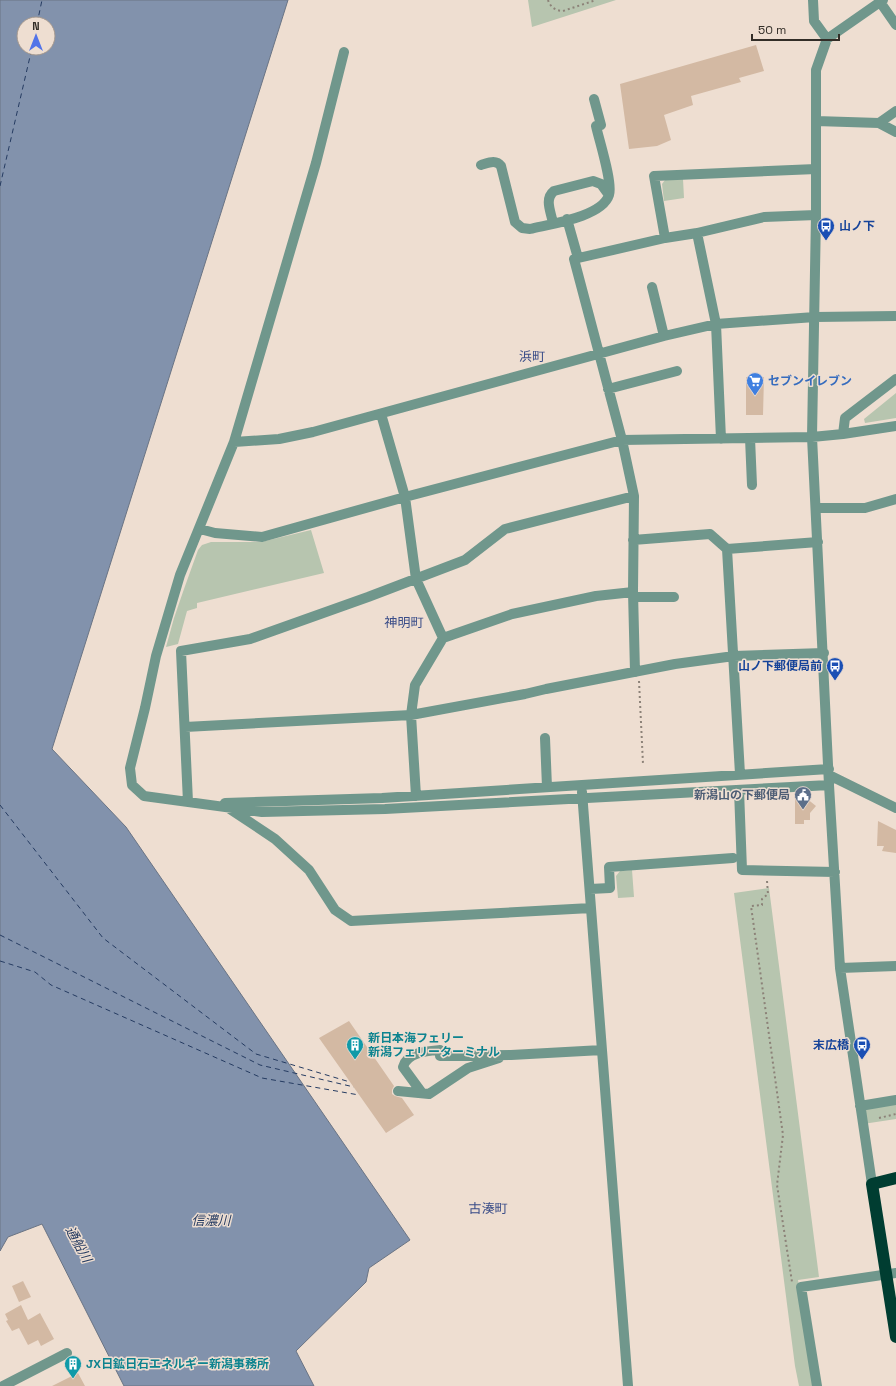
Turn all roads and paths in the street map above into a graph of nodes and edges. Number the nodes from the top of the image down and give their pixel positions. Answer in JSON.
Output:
{"nodes":[{"id":1,"x":548,"y":0,"type":"edge"},
{"id":2,"x":596,"y":0,"type":"edge"},
{"id":3,"x":813,"y":0,"type":"edge"},
{"id":4,"x":882,"y":1,"type":"edge"},
{"id":5,"x":896,"y":25,"type":"edge"},
{"id":6,"x":827,"y":39,"type":"junction"},
{"id":7,"x":344,"y":52,"type":"dead end"},
{"id":8,"x":594,"y":99,"type":"dead end"},
{"id":9,"x":896,"y":111,"type":"edge"},
{"id":10,"x":816,"y":121,"type":"junction"},
{"id":11,"x":879,"y":123,"type":"junction"},
{"id":12,"x":896,"y":132,"type":"edge"},
{"id":13,"x":481,"y":165,"type":"dead end"},
{"id":14,"x":816,"y":169,"type":"junction"},
{"id":15,"x":609,"y":195,"type":"junction"},
{"id":16,"x":816,"y":215,"type":"junction"},
{"id":17,"x":567,"y":219,"type":"junction"},
{"id":18,"x":553,"y":223,"type":"junction"},
{"id":19,"x":697,"y":233,"type":"junction"},
{"id":20,"x":665,"y":238,"type":"junction"},
{"id":21,"x":578,"y":258,"type":"junction"},
{"id":22,"x":652,"y":286,"type":"dead end"},
{"id":23,"x":896,"y":316,"type":"edge"},
{"id":24,"x":815,"y":317,"type":"junction"},
{"id":25,"x":716,"y":324,"type":"junction"},
{"id":26,"x":664,"y":336,"type":"junction"},
{"id":27,"x":599,"y":354,"type":"junction"},
{"id":28,"x":677,"y":370,"type":"dead end"},
{"id":29,"x":896,"y":379,"type":"edge"},
{"id":30,"x":608,"y":389,"type":"junction"},
{"id":31,"x":381,"y":414,"type":"junction"},
{"id":32,"x":896,"y":426,"type":"edge"},
{"id":33,"x":843,"y":434,"type":"junction"},
{"id":34,"x":812,"y":437,"type":"junction"},
{"id":35,"x":721,"y":438,"type":"junction"},
{"id":36,"x":750,"y":438,"type":"junction"},
{"id":37,"x":622,"y":440,"type":"junction"},
{"id":38,"x":234,"y":442,"type":"junction"},
{"id":39,"x":752,"y":485,"type":"dead end"},
{"id":40,"x":634,"y":496,"type":"junction"},
{"id":41,"x":405,"y":497,"type":"junction"},
{"id":42,"x":896,"y":499,"type":"edge"},
{"id":43,"x":816,"y":508,"type":"junction"},
{"id":44,"x":200,"y":529,"type":"junction"},
{"id":45,"x":633,"y":540,"type":"junction"},
{"id":46,"x":818,"y":542,"type":"junction"},
{"id":47,"x":727,"y":549,"type":"junction"},
{"id":48,"x":416,"y":579,"type":"junction"},
{"id":49,"x":633,"y":594,"type":"junction"},
{"id":50,"x":674,"y":597,"type":"dead end"},
{"id":51,"x":443,"y":638,"type":"junction"},
{"id":52,"x":824,"y":653,"type":"junction"},
{"id":53,"x":734,"y":656,"type":"junction"},
{"id":54,"x":637,"y":672,"type":"junction"},
{"id":55,"x":411,"y":715,"type":"junction"},
{"id":56,"x":185,"y":727,"type":"junction"},
{"id":57,"x":545,"y":738,"type":"dead end"},
{"id":58,"x":643,"y":764,"type":"dead end"},
{"id":59,"x":740,"y":774,"type":"junction"},
{"id":60,"x":829,"y":776,"type":"junction"},
{"id":61,"x":582,"y":784,"type":"junction"},
{"id":62,"x":547,"y":787,"type":"junction"},
{"id":63,"x":739,"y":790,"type":"junction"},
{"id":64,"x":416,"y":796,"type":"junction"},
{"id":65,"x":582,"y":798,"type":"junction"},
{"id":66,"x":192,"y":803,"type":"junction"},
{"id":67,"x":229,"y":808,"type":"junction"},
{"id":68,"x":896,"y":808,"type":"edge"},
{"id":69,"x":733,"y":858,"type":"dead end"},
{"id":70,"x":766,"y":870,"type":"junction"},
{"id":71,"x":836,"y":872,"type":"junction"},
{"id":72,"x":590,"y":889,"type":"junction"},
{"id":73,"x":591,"y":908,"type":"junction"},
{"id":74,"x":896,"y":966,"type":"edge"},
{"id":75,"x":840,"y":968,"type":"junction"},
{"id":76,"x":602,"y":1050,"type":"junction"},
{"id":77,"x":511,"y":1055,"type":"junction"},
{"id":78,"x":398,"y":1091,"type":"dead end"},
{"id":79,"x":422,"y":1093,"type":"junction"},
{"id":80,"x":896,"y":1100,"type":"edge"},
{"id":81,"x":860,"y":1106,"type":"junction"},
{"id":82,"x":896,"y":1114,"type":"edge"},
{"id":83,"x":879,"y":1118,"type":"dead end"},
{"id":84,"x":896,"y":1178,"type":"edge"},
{"id":85,"x":872,"y":1184,"type":"junction"},
{"id":86,"x":891,"y":1273,"type":"edge"},
{"id":87,"x":793,"y":1285,"type":"dead end"},
{"id":88,"x":896,"y":1337,"type":"edge"},
{"id":89,"x":67,"y":1353,"type":"dead end"},
{"id":90,"x":3,"y":1386,"type":"edge"},
{"id":91,"x":628,"y":1386,"type":"edge"},
{"id":92,"x":818,"y":1386,"type":"edge"}],
"edges":[{"from":1,"to":2,"type":"path"},
{"from":3,"to":6,"type":"street"},
{"from":4,"to":5,"type":"street"},
{"from":4,"to":6,"type":"street"},
{"from":6,"to":10,"type":"street"},
{"from":7,"to":38,"type":"street"},
{"from":8,"to":15,"type":"street"},
{"from":9,"to":11,"type":"street"},
{"from":10,"to":11,"type":"street"},
{"from":10,"to":14,"type":"street"},
{"from":11,"to":12,"type":"street"},
{"from":13,"to":18,"type":"street"},
{"from":14,"to":16,"type":"street"},
{"from":14,"to":20,"type":"street"},
{"from":15,"to":17,"type":"street"},
{"from":15,"to":18,"type":"street"},
{"from":16,"to":19,"type":"street"},
{"from":16,"to":24,"type":"street"},
{"from":17,"to":18,"type":"street"},
{"from":17,"to":21,"type":"street"},
{"from":19,"to":20,"type":"street"},
{"from":19,"to":25,"type":"street"},
{"from":20,"to":21,"type":"street"},
{"from":21,"to":27,"type":"street"},
{"from":22,"to":26,"type":"street"},
{"from":23,"to":24,"type":"street"},
{"from":24,"to":25,"type":"street"},
{"from":24,"to":34,"type":"street"},
{"from":25,"to":26,"type":"street"},
{"from":25,"to":35,"type":"street"},
{"from":26,"to":27,"type":"street"},
{"from":27,"to":30,"type":"street"},
{"from":27,"to":31,"type":"street"},
{"from":28,"to":30,"type":"street"},
{"from":29,"to":33,"type":"street"},
{"from":30,"to":37,"type":"street"},
{"from":31,"to":38,"type":"street"},
{"from":31,"to":41,"type":"street"},
{"from":32,"to":33,"type":"street"},
{"from":33,"to":34,"type":"street"},
{"from":34,"to":36,"type":"street"},
{"from":34,"to":43,"type":"street"},
{"from":35,"to":36,"type":"street"},
{"from":35,"to":37,"type":"street"},
{"from":36,"to":39,"type":"street"},
{"from":37,"to":40,"type":"street"},
{"from":37,"to":41,"type":"street"},
{"from":38,"to":44,"type":"street"},
{"from":40,"to":45,"type":"street"},
{"from":40,"to":48,"type":"street"},
{"from":41,"to":44,"type":"street"},
{"from":41,"to":48,"type":"street"},
{"from":42,"to":43,"type":"street"},
{"from":43,"to":46,"type":"street"},
{"from":44,"to":66,"type":"street"},
{"from":45,"to":47,"type":"street"},
{"from":45,"to":49,"type":"street"},
{"from":46,"to":47,"type":"street"},
{"from":46,"to":52,"type":"street"},
{"from":47,"to":53,"type":"street"},
{"from":48,"to":51,"type":"street"},
{"from":48,"to":56,"type":"street"},
{"from":49,"to":50,"type":"street"},
{"from":49,"to":51,"type":"street"},
{"from":49,"to":54,"type":"street"},
{"from":51,"to":55,"type":"street"},
{"from":52,"to":53,"type":"street"},
{"from":52,"to":60,"type":"street"},
{"from":53,"to":54,"type":"street"},
{"from":53,"to":59,"type":"street"},
{"from":54,"to":55,"type":"street"},
{"from":54,"to":58,"type":"path"},
{"from":55,"to":56,"type":"street"},
{"from":55,"to":64,"type":"street"},
{"from":56,"to":66,"type":"street"},
{"from":57,"to":62,"type":"street"},
{"from":59,"to":60,"type":"street"},
{"from":59,"to":61,"type":"street"},
{"from":60,"to":63,"type":"street"},
{"from":60,"to":68,"type":"street"},
{"from":60,"to":71,"type":"street"},
{"from":61,"to":62,"type":"street"},
{"from":61,"to":65,"type":"street"},
{"from":62,"to":64,"type":"street"},
{"from":63,"to":65,"type":"street"},
{"from":63,"to":70,"type":"street"},
{"from":64,"to":66,"type":"street"},
{"from":65,"to":67,"type":"street"},
{"from":65,"to":72,"type":"street"},
{"from":66,"to":67,"type":"street"},
{"from":67,"to":73,"type":"street"},
{"from":69,"to":72,"type":"street"},
{"from":70,"to":71,"type":"street"},
{"from":70,"to":87,"type":"path"},
{"from":71,"to":75,"type":"street"},
{"from":72,"to":73,"type":"street"},
{"from":73,"to":76,"type":"street"},
{"from":74,"to":75,"type":"street"},
{"from":75,"to":81,"type":"street"},
{"from":76,"to":77,"type":"street"},
{"from":76,"to":91,"type":"street"},
{"from":77,"to":79,"type":"street"},
{"from":77,"to":79,"type":"street"},
{"from":78,"to":79,"type":"street"},
{"from":80,"to":81,"type":"street"},
{"from":81,"to":85,"type":"street"},
{"from":82,"to":83,"type":"path"},
{"from":84,"to":85,"type":"highway"},
{"from":85,"to":86,"type":"highway"},
{"from":86,"to":88,"type":"highway"},
{"from":86,"to":92,"type":"street"},
{"from":89,"to":90,"type":"street"}]}
